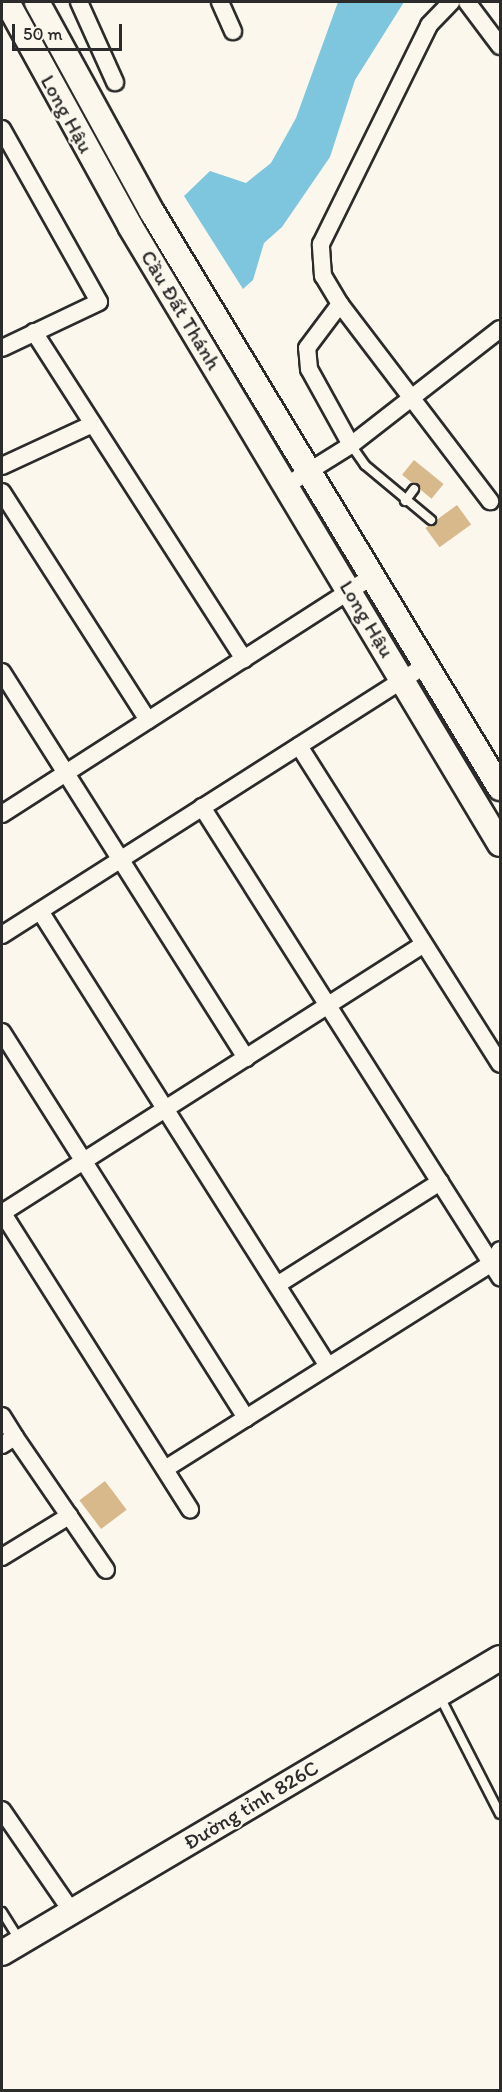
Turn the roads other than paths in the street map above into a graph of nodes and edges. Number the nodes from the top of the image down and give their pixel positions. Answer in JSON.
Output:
{"nodes":[{"id":1,"x":7,"y":2,"type":"edge"},
{"id":2,"x":37,"y":2,"type":"edge"},
{"id":3,"x":80,"y":2,"type":"edge"},
{"id":4,"x":220,"y":2,"type":"edge"},
{"id":5,"x":451,"y":2,"type":"edge"},
{"id":6,"x":467,"y":2,"type":"edge"},
{"id":7,"x":232,"y":31,"type":"dead end"},
{"id":8,"x":501,"y":46,"type":"edge"},
{"id":9,"x":115,"y":82,"type":"dead end"},
{"id":10,"x":2,"y":129,"type":"edge"},
{"id":11,"x":152,"y":212,"type":"joint"},
{"id":12,"x":130,"y":226,"type":"joint"},
{"id":13,"x":340,"y":304,"type":"junction"},
{"id":14,"x":501,"y":329,"type":"edge"},
{"id":15,"x":34,"y":332,"type":"junction"},
{"id":16,"x":2,"y":348,"type":"edge"},
{"id":17,"x":255,"y":381,"type":"joint"},
{"id":18,"x":233,"y":395,"type":"joint"},
{"id":19,"x":412,"y":397,"type":"junction"},
{"id":20,"x":93,"y":424,"type":"junction"},
{"id":21,"x":351,"y":445,"type":"junction"},
{"id":22,"x":2,"y":466,"type":"edge"},
{"id":23,"x":310,"y":471,"type":"junction"},
{"id":24,"x":287,"y":485,"type":"junction"},
{"id":25,"x":414,"y":489,"type":"dead end"},
{"id":26,"x":2,"y":492,"type":"edge"},
{"id":27,"x":405,"y":501,"type":"junction"},
{"id":28,"x":490,"y":501,"type":"dead end"},
{"id":29,"x":431,"y":520,"type":"dead end"},
{"id":30,"x":373,"y":576,"type":"junction"},
{"id":31,"x":350,"y":591,"type":"junction"},
{"id":32,"x":244,"y":659,"type":"junction"},
{"id":33,"x":426,"y":664,"type":"junction"},
{"id":34,"x":2,"y":672,"type":"edge"},
{"id":35,"x":403,"y":679,"type":"junction"},
{"id":36,"x":148,"y":720,"type":"junction"},
{"id":37,"x":299,"y":746,"type":"junction"},
{"id":38,"x":66,"y":773,"type":"junction"},
{"id":39,"x":501,"y":788,"type":"edge"},
{"id":40,"x":202,"y":807,"type":"junction"},
{"id":41,"x":2,"y":814,"type":"edge"},
{"id":42,"x":501,"y":844,"type":"edge"},
{"id":43,"x":121,"y":860,"type":"junction"},
{"id":44,"x":40,"y":911,"type":"junction"},
{"id":45,"x":2,"y":935,"type":"edge"},
{"id":46,"x":424,"y":944,"type":"junction"},
{"id":47,"x":328,"y":1005,"type":"junction"},
{"id":48,"x":2,"y":1032,"type":"edge"},
{"id":49,"x":246,"y":1058,"type":"junction"},
{"id":50,"x":501,"y":1064,"type":"edge"},
{"id":51,"x":165,"y":1109,"type":"junction"},
{"id":52,"x":83,"y":1161,"type":"junction"},
{"id":53,"x":440,"y":1182,"type":"junction"},
{"id":54,"x":2,"y":1213,"type":"edge"},
{"id":55,"x":498,"y":1263,"type":"edge"},
{"id":56,"x":277,"y":1285,"type":"junction"},
{"id":57,"x":328,"y":1366,"type":"junction"},
{"id":58,"x":2,"y":1416,"type":"edge"},
{"id":59,"x":246,"y":1418,"type":"junction"},
{"id":60,"x":8,"y":1441,"type":"edge"},
{"id":61,"x":165,"y":1469,"type":"junction"},
{"id":62,"x":190,"y":1509,"type":"dead end"},
{"id":63,"x":69,"y":1516,"type":"junction"},
{"id":64,"x":2,"y":1557,"type":"edge"},
{"id":65,"x":106,"y":1570,"type":"dead end"},
{"id":66,"x":501,"y":1658,"type":"edge"},
{"id":67,"x":438,"y":1694,"type":"junction"},
{"id":68,"x":2,"y":1810,"type":"edge"},
{"id":69,"x":501,"y":1814,"type":"edge"},
{"id":70,"x":2,"y":1912,"type":"edge"},
{"id":71,"x":72,"y":1912,"type":"junction"},
{"id":72,"x":11,"y":1948,"type":"edge"}],
"edges":[{"from":1,"to":12,"type":"main road","name":"Long Hậu"},
{"from":2,"to":11,"type":"main road","name":"Long Hậu"},
{"from":3,"to":9,"type":"street"},
{"from":4,"to":7,"type":"street"},
{"from":5,"to":13,"type":"street"},
{"from":6,"to":8,"type":"street"},
{"from":10,"to":15,"type":"street"},
{"from":11,"to":17,"type":"main road","name":"Cầu Đất Thánh"},
{"from":12,"to":18,"type":"main road","name":"Cầu Đất Thánh"},
{"from":13,"to":19,"type":"street"},
{"from":13,"to":21,"type":"street"},
{"from":14,"to":19,"type":"street"},
{"from":15,"to":16,"type":"street"},
{"from":15,"to":20,"type":"street"},
{"from":17,"to":23,"type":"main road","name":"Long Hậu"},
{"from":18,"to":24,"type":"main road","name":"Long Hậu"},
{"from":19,"to":21,"type":"street"},
{"from":19,"to":28,"type":"street"},
{"from":20,"to":22,"type":"street"},
{"from":20,"to":32,"type":"street"},
{"from":21,"to":23,"type":"street"},
{"from":21,"to":27,"type":"lane"},
{"from":23,"to":24,"type":"street"},
{"from":23,"to":30,"type":"main road","name":"Long Hậu"},
{"from":24,"to":31,"type":"main road","name":"Long Hậu"},
{"from":25,"to":27,"type":"lane"},
{"from":26,"to":36,"type":"street"},
{"from":27,"to":29,"type":"lane"},
{"from":30,"to":31,"type":"street"},
{"from":30,"to":33,"type":"main road","name":"Long Hậu"},
{"from":31,"to":32,"type":"street"},
{"from":31,"to":35,"type":"main road","name":"Long Hậu"},
{"from":32,"to":36,"type":"street"},
{"from":33,"to":35,"type":"street"},
{"from":33,"to":39,"type":"main road","name":"Long Hậu"},
{"from":34,"to":38,"type":"street"},
{"from":35,"to":37,"type":"street"},
{"from":35,"to":42,"type":"main road","name":"Long Hậu"},
{"from":36,"to":38,"type":"street"},
{"from":37,"to":40,"type":"street"},
{"from":37,"to":46,"type":"street"},
{"from":38,"to":41,"type":"street"},
{"from":38,"to":43,"type":"street"},
{"from":40,"to":43,"type":"street"},
{"from":40,"to":47,"type":"street"},
{"from":43,"to":44,"type":"street"},
{"from":43,"to":49,"type":"street"},
{"from":44,"to":45,"type":"street"},
{"from":44,"to":51,"type":"street"},
{"from":46,"to":47,"type":"street"},
{"from":46,"to":50,"type":"street"},
{"from":47,"to":49,"type":"street"},
{"from":47,"to":53,"type":"street"},
{"from":48,"to":52,"type":"street"},
{"from":49,"to":51,"type":"street"},
{"from":51,"to":52,"type":"street"},
{"from":51,"to":56,"type":"street"},
{"from":52,"to":54,"type":"street"},
{"from":52,"to":59,"type":"street"},
{"from":53,"to":55,"type":"street"},
{"from":53,"to":56,"type":"street"},
{"from":54,"to":61,"type":"street"},
{"from":55,"to":57,"type":"street"},
{"from":56,"to":57,"type":"street"},
{"from":57,"to":59,"type":"street"},
{"from":58,"to":60,"type":"street"},
{"from":59,"to":61,"type":"street"},
{"from":60,"to":63,"type":"street"},
{"from":61,"to":62,"type":"street"},
{"from":63,"to":64,"type":"street"},
{"from":63,"to":65,"type":"street"},
{"from":66,"to":67,"type":"main road","name":"Đường tỉnh 826C"},
{"from":67,"to":69,"type":"lane"},
{"from":67,"to":71,"type":"main road","name":"Đường tỉnh 826C"},
{"from":68,"to":71,"type":"street"},
{"from":70,"to":72,"type":"lane"},
{"from":71,"to":72,"type":"main road","name":"Đường tỉnh 826C"}]}
